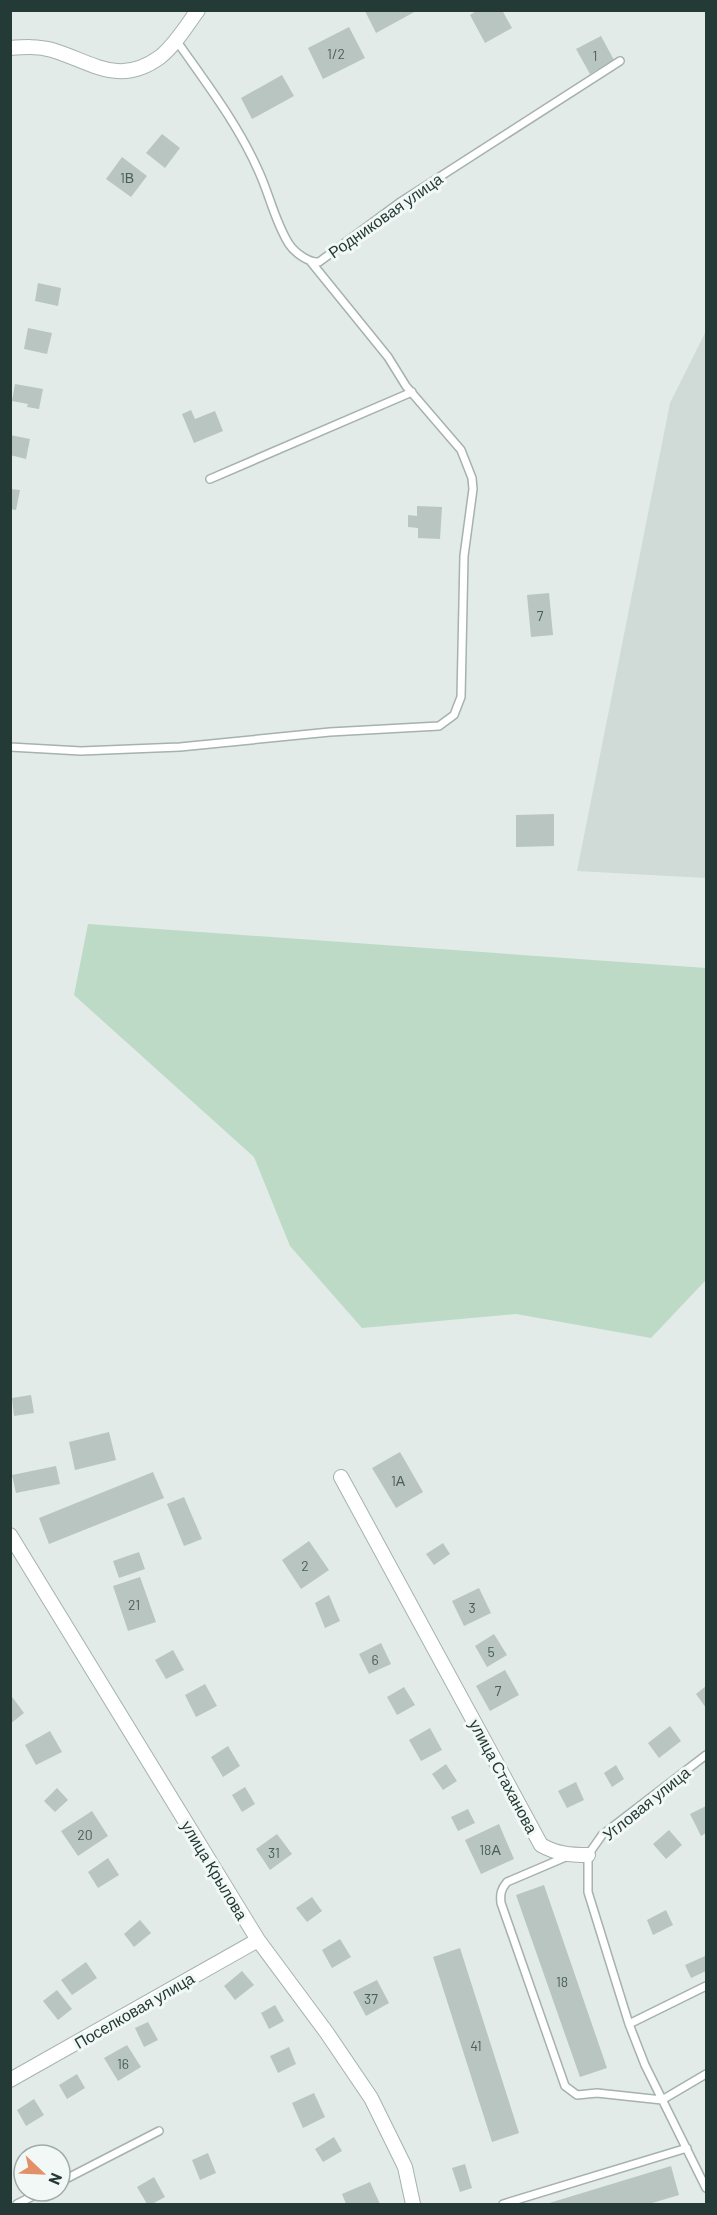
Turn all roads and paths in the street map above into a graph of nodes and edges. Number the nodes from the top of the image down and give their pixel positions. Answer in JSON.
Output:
{"nodes":[{"id":1,"x":198,"y":10,"type":"edge"},
{"id":2,"x":175,"y":40,"type":"junction"},
{"id":3,"x":10,"y":48,"type":"edge"},
{"id":4,"x":620,"y":61,"type":"dead end"},
{"id":5,"x":312,"y":262,"type":"junction"},
{"id":6,"x":412,"y":392,"type":"junction"},
{"id":7,"x":210,"y":479,"type":"dead end"},
{"id":8,"x":10,"y":747,"type":"edge"},
{"id":9,"x":341,"y":1477,"type":"dead end"},
{"id":10,"x":10,"y":1535,"type":"edge"},
{"id":11,"x":706,"y":1755,"type":"edge"},
{"id":12,"x":588,"y":1855,"type":"junction"},
{"id":13,"x":569,"y":1856,"type":"junction"},
{"id":14,"x":258,"y":1940,"type":"junction"},
{"id":15,"x":706,"y":1986,"type":"edge"},
{"id":16,"x":628,"y":2024,"type":"junction"},
{"id":17,"x":706,"y":2074,"type":"edge"},
{"id":18,"x":10,"y":2080,"type":"edge"},
{"id":19,"x":662,"y":2100,"type":"junction"},
{"id":20,"x":159,"y":2131,"type":"dead end"},
{"id":21,"x":687,"y":2148,"type":"junction"},
{"id":22,"x":72,"y":2176,"type":"edge"},
{"id":23,"x":706,"y":2188,"type":"edge"},
{"id":24,"x":413,"y":2205,"type":"edge"},
{"id":25,"x":503,"y":2205,"type":"edge"}],
"edges":[{"from":1,"to":2,"type":"street"},
{"from":2,"to":3,"type":"street"},
{"from":2,"to":5,"type":"lane","name":"Родниковая улица"},
{"from":4,"to":5,"type":"lane","name":"Родниковая улица"},
{"from":5,"to":6,"type":"lane"},
{"from":6,"to":7,"type":"lane"},
{"from":6,"to":8,"type":"lane"},
{"from":9,"to":13,"type":"street","name":"улица Стаханова"},
{"from":10,"to":14,"type":"street","name":"улица Крылова"},
{"from":11,"to":12,"type":"lane","name":"Угловая улица"},
{"from":12,"to":13,"type":"street","name":"улица Стаханова"},
{"from":12,"to":16,"type":"lane"},
{"from":13,"to":19,"type":"lane"},
{"from":14,"to":18,"type":"street","name":"Поселковая улица"},
{"from":14,"to":24,"type":"street","name":"улица Крылова"},
{"from":15,"to":16,"type":"lane"},
{"from":16,"to":19,"type":"lane"},
{"from":17,"to":19,"type":"lane"},
{"from":19,"to":21,"type":"lane"},
{"from":20,"to":22,"type":"lane"},
{"from":21,"to":23,"type":"lane"},
{"from":21,"to":25,"type":"lane"}]}
